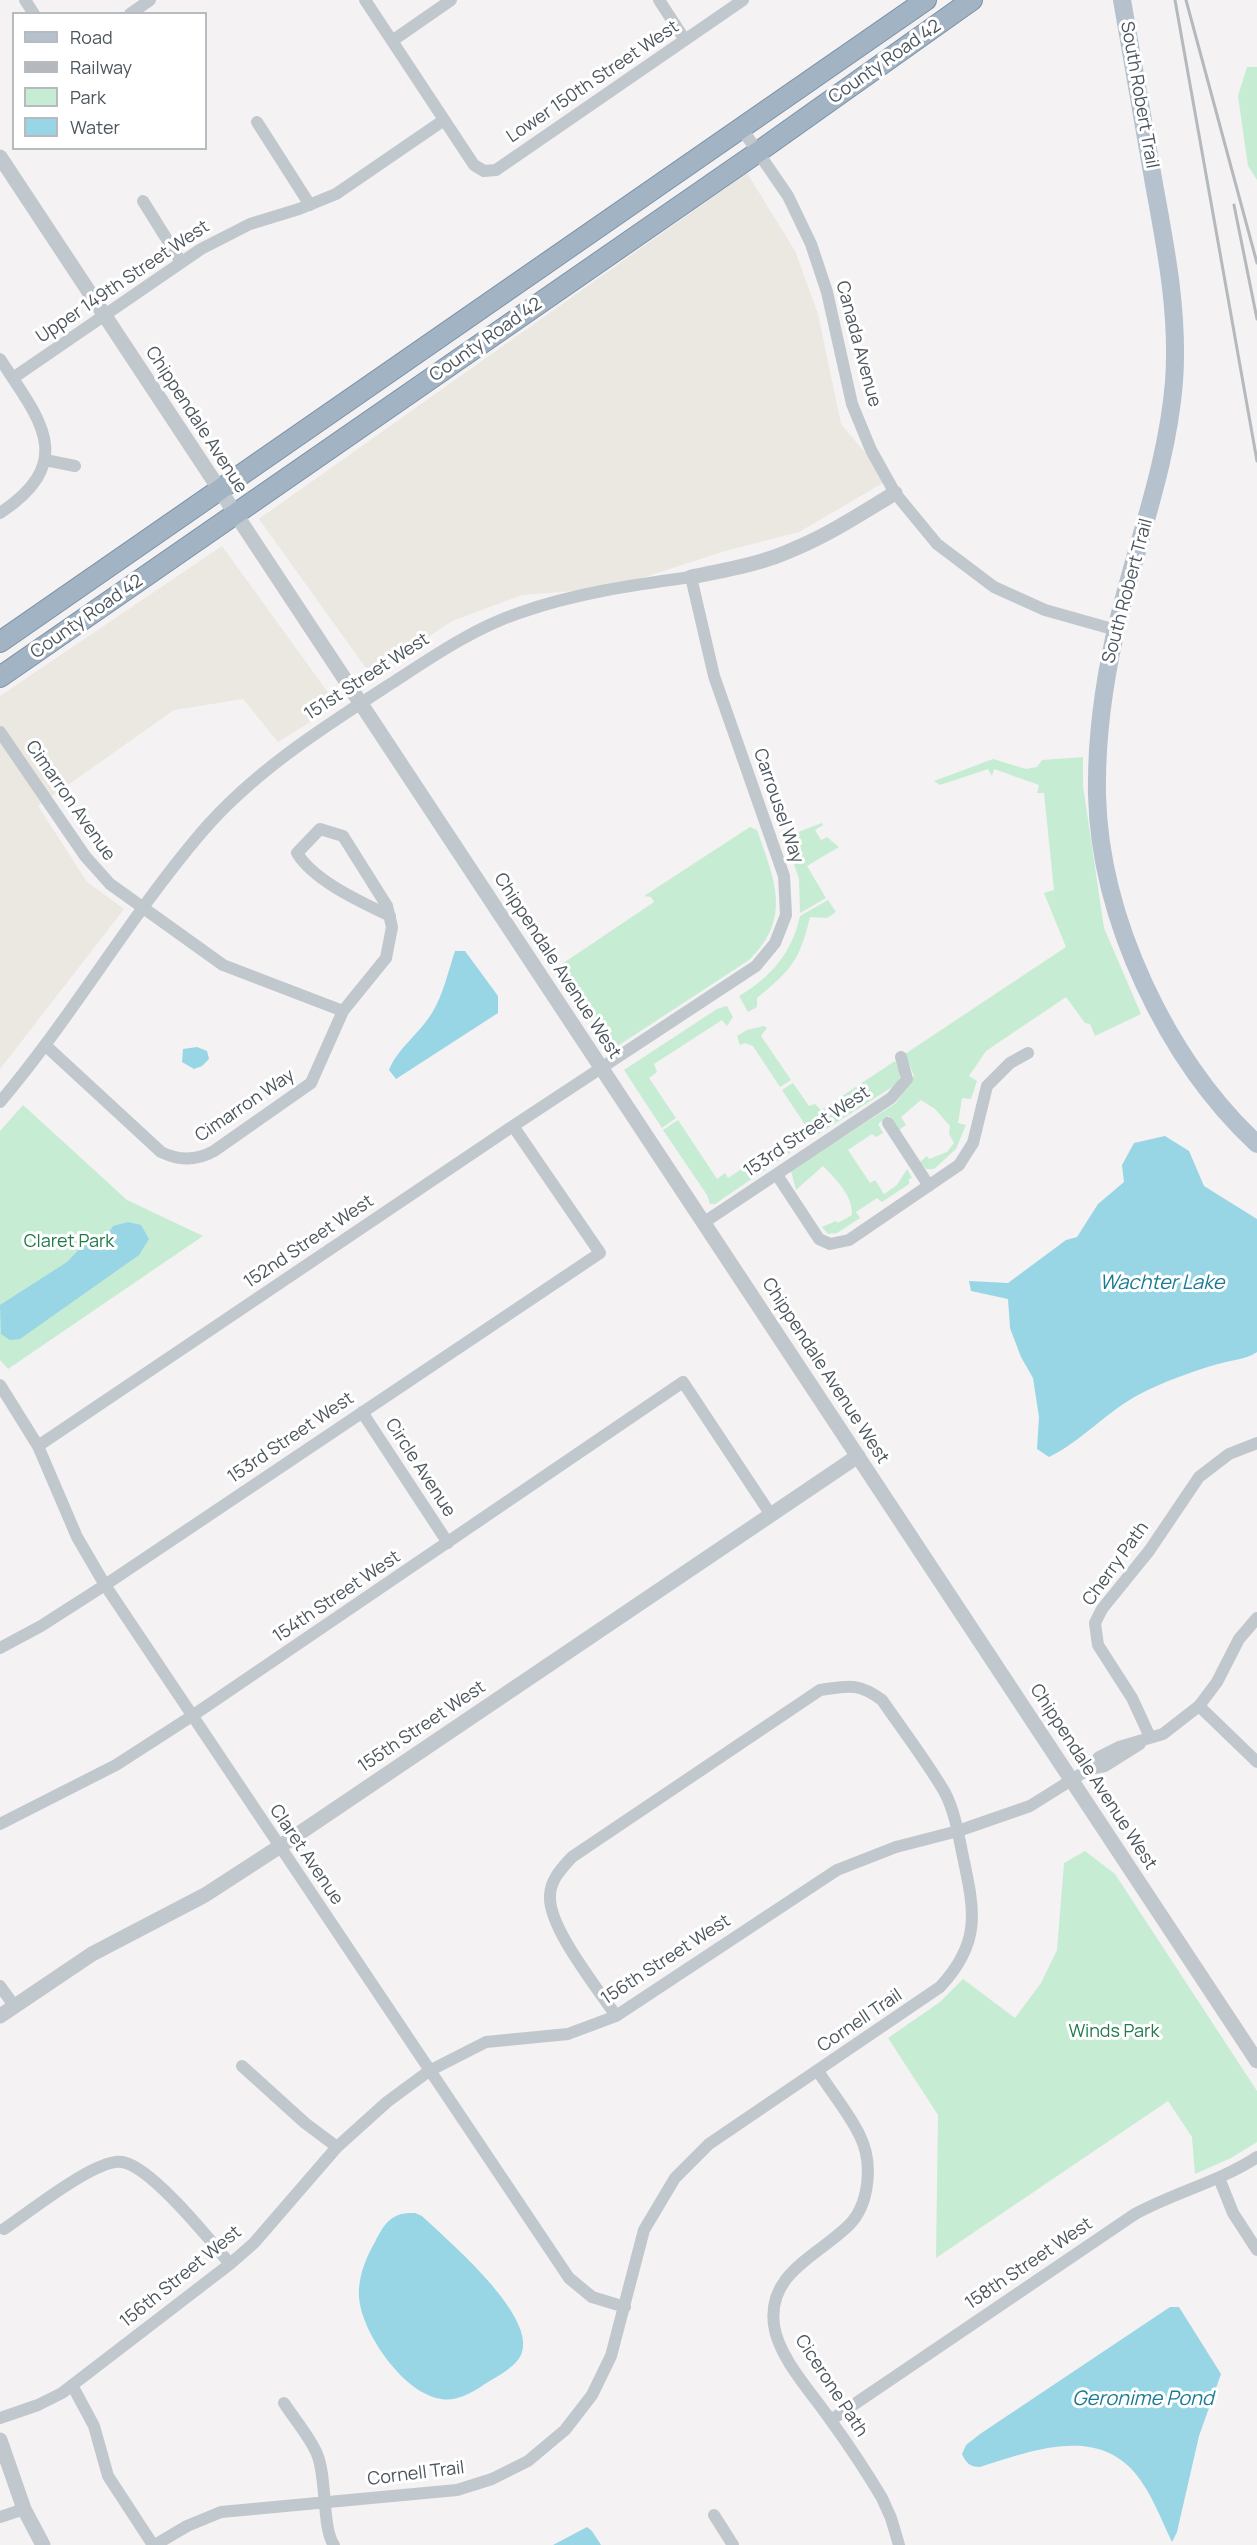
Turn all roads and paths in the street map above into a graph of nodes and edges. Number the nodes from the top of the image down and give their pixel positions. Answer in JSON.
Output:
{"nodes":[{"id":1,"x":150,"y":0,"type":"edge"},
{"id":2,"x":365,"y":0,"type":"edge"},
{"id":3,"x":451,"y":0,"type":"edge"},
{"id":4,"x":659,"y":0,"type":"edge"},
{"id":5,"x":743,"y":0,"type":"edge"},
{"id":6,"x":926,"y":0,"type":"edge"},
{"id":7,"x":972,"y":0,"type":"edge"},
{"id":8,"x":1122,"y":0,"type":"edge"},
{"id":9,"x":133,"y":12,"type":"edge"},
{"id":10,"x":685,"y":40,"type":"junction"},
{"id":11,"x":392,"y":41,"type":"junction"},
{"id":12,"x":444,"y":120,"type":"junction"},
{"id":13,"x":257,"y":122,"type":"dead end"},
{"id":14,"x":742,"y":129,"type":"junction"},
{"id":15,"x":758,"y":152,"type":"junction"},
{"id":16,"x":0,"y":157,"type":"edge"},
{"id":17,"x":661,"y":185,"type":"junction"},
{"id":18,"x":143,"y":201,"type":"dead end"},
{"id":19,"x":310,"y":206,"type":"junction"},
{"id":20,"x":181,"y":262,"type":"junction"},
{"id":21,"x":105,"y":315,"type":"junction"},
{"id":22,"x":490,"y":337,"type":"junction"},
{"id":23,"x":0,"y":359,"type":"edge"},
{"id":24,"x":13,"y":378,"type":"junction"},
{"id":25,"x":45,"y":460,"type":"junction"},
{"id":26,"x":75,"y":466,"type":"dead end"},
{"id":27,"x":220,"y":491,"type":"junction"},
{"id":28,"x":895,"y":493,"type":"junction"},
{"id":29,"x":0,"y":513,"type":"edge"},
{"id":30,"x":235,"y":514,"type":"junction"},
{"id":31,"x":692,"y":577,"type":"junction"},
{"id":32,"x":1116,"y":630,"type":"junction"},
{"id":33,"x":0,"y":642,"type":"edge"},
{"id":34,"x":0,"y":677,"type":"edge"},
{"id":35,"x":360,"y":704,"type":"junction"},
{"id":36,"x":0,"y":732,"type":"edge"},
{"id":37,"x":143,"y":909,"type":"junction"},
{"id":38,"x":390,"y":916,"type":"junction"},
{"id":39,"x":344,"y":1011,"type":"junction"},
{"id":40,"x":45,"y":1045,"type":"junction"},
{"id":41,"x":1028,"y":1053,"type":"dead end"},
{"id":42,"x":901,"y":1057,"type":"dead end"},
{"id":43,"x":601,"y":1069,"type":"junction"},
{"id":44,"x":0,"y":1102,"type":"edge"},
{"id":45,"x":888,"y":1123,"type":"dead end"},
{"id":46,"x":513,"y":1126,"type":"junction"},
{"id":47,"x":1257,"y":1144,"type":"edge"},
{"id":48,"x":777,"y":1175,"type":"junction"},
{"id":49,"x":929,"y":1186,"type":"junction"},
{"id":50,"x":703,"y":1223,"type":"junction"},
{"id":51,"x":0,"y":1385,"type":"edge"},
{"id":52,"x":362,"y":1412,"type":"junction"},
{"id":53,"x":1257,"y":1443,"type":"edge"},
{"id":54,"x":39,"y":1446,"type":"junction"},
{"id":55,"x":858,"y":1456,"type":"junction"},
{"id":56,"x":771,"y":1515,"type":"junction"},
{"id":57,"x":448,"y":1543,"type":"junction"},
{"id":58,"x":105,"y":1585,"type":"junction"},
{"id":59,"x":1257,"y":1618,"type":"edge"},
{"id":60,"x":0,"y":1648,"type":"edge"},
{"id":61,"x":1199,"y":1706,"type":"junction"},
{"id":62,"x":192,"y":1716,"type":"junction"},
{"id":63,"x":1150,"y":1737,"type":"junction"},
{"id":64,"x":1257,"y":1762,"type":"edge"},
{"id":65,"x":1072,"y":1779,"type":"junction"},
{"id":66,"x":0,"y":1824,"type":"edge"},
{"id":67,"x":958,"y":1831,"type":"junction"},
{"id":68,"x":279,"y":1847,"type":"junction"},
{"id":69,"x":0,"y":1986,"type":"edge"},
{"id":70,"x":13,"y":2004,"type":"junction"},
{"id":71,"x":0,"y":2016,"type":"edge"},
{"id":72,"x":616,"y":2016,"type":"junction"},
{"id":73,"x":1257,"y":2061,"type":"edge"},
{"id":74,"x":242,"y":2066,"type":"dead end"},
{"id":75,"x":429,"y":2071,"type":"junction"},
{"id":76,"x":818,"y":2071,"type":"junction"},
{"id":77,"x":337,"y":2147,"type":"junction"},
{"id":78,"x":1257,"y":2157,"type":"edge"},
{"id":79,"x":1219,"y":2178,"type":"junction"},
{"id":80,"x":4,"y":2229,"type":"dead end"},
{"id":81,"x":1257,"y":2250,"type":"edge"},
{"id":82,"x":230,"y":2264,"type":"junction"},
{"id":83,"x":625,"y":2307,"type":"junction"},
{"id":84,"x":72,"y":2385,"type":"junction"},
{"id":85,"x":284,"y":2403,"type":"dead end"},
{"id":86,"x":0,"y":2418,"type":"edge"},
{"id":87,"x":831,"y":2420,"type":"junction"},
{"id":88,"x":0,"y":2440,"type":"edge"},
{"id":89,"x":327,"y":2502,"type":"junction"},
{"id":90,"x":24,"y":2509,"type":"junction"},
{"id":91,"x":714,"y":2515,"type":"dead end"},
{"id":92,"x":0,"y":2517,"type":"edge"},
{"id":93,"x":43,"y":2545,"type":"edge"},
{"id":94,"x":154,"y":2545,"type":"edge"},
{"id":95,"x":334,"y":2545,"type":"edge"},
{"id":96,"x":734,"y":2545,"type":"edge"},
{"id":97,"x":898,"y":2545,"type":"edge"}],
"edges":[{"from":1,"to":9,"type":"street"},
{"from":2,"to":11,"type":"street"},
{"from":3,"to":11,"type":"street"},
{"from":4,"to":10,"type":"street"},
{"from":5,"to":10,"type":"street","name":"Lower 150th Street West"},
{"from":6,"to":14,"type":"highway","name":"County Road 42"},
{"from":7,"to":15,"type":"highway","name":"County Road 42"},
{"from":8,"to":32,"type":"main road","name":"South Robert Trail"},
{"from":10,"to":12,"type":"street","name":"Lower 150th Street West"},
{"from":11,"to":12,"type":"street"},
{"from":12,"to":19,"type":"street","name":"Upper 149th Street West"},
{"from":13,"to":19,"type":"street"},
{"from":14,"to":15,"type":"street","name":"Canada Avenue"},
{"from":14,"to":17,"type":"highway","name":"County Road 42"},
{"from":15,"to":22,"type":"highway","name":"County Road 42"},
{"from":15,"to":28,"type":"street","name":"Canada Avenue"},
{"from":16,"to":21,"type":"street","name":"Chippendale Avenue"},
{"from":17,"to":22,"type":"highway"},
{"from":17,"to":27,"type":"highway","name":"County Road 42"},
{"from":18,"to":20,"type":"street"},
{"from":19,"to":20,"type":"street","name":"Upper 149th Street West"},
{"from":20,"to":21,"type":"street","name":"Upper 149th Street West"},
{"from":21,"to":24,"type":"street","name":"Upper 149th Street West"},
{"from":21,"to":27,"type":"street","name":"Chippendale Avenue"},
{"from":22,"to":30,"type":"highway","name":"County Road 42"},
{"from":23,"to":24,"type":"street"},
{"from":24,"to":25,"type":"street"},
{"from":25,"to":26,"type":"street"},
{"from":25,"to":29,"type":"street"},
{"from":27,"to":30,"type":"street","name":"Chippendale Avenue"},
{"from":27,"to":33,"type":"highway","name":"County Road 42"},
{"from":28,"to":31,"type":"street","name":"151st Street West"},
{"from":28,"to":32,"type":"street","name":"Canada Avenue"},
{"from":30,"to":34,"type":"highway","name":"County Road 42"},
{"from":30,"to":35,"type":"street","name":"Chippendale Avenue"},
{"from":31,"to":35,"type":"street","name":"151st Street West"},
{"from":31,"to":43,"type":"street","name":"Carrousel Way"},
{"from":32,"to":47,"type":"main road","name":"South Robert Trail"},
{"from":35,"to":37,"type":"street","name":"151st Street West"},
{"from":35,"to":43,"type":"street","name":"Chippendale Avenue West"},
{"from":36,"to":37,"type":"street","name":"Cimarron Avenue"},
{"from":37,"to":39,"type":"street"},
{"from":37,"to":40,"type":"street","name":"151st Street West"},
{"from":38,"to":38,"type":"street"},
{"from":38,"to":39,"type":"street","name":"Cimarron Way"},
{"from":39,"to":40,"type":"street","name":"Cimarron Way"},
{"from":40,"to":44,"type":"street","name":"151st Street West"},
{"from":41,"to":49,"type":"street"},
{"from":42,"to":48,"type":"street","name":"153rd Street West"},
{"from":43,"to":46,"type":"street","name":"152nd Street West"},
{"from":43,"to":50,"type":"street","name":"Chippendale Avenue West"},
{"from":45,"to":49,"type":"street"},
{"from":46,"to":52,"type":"street","name":"153rd Street West"},
{"from":46,"to":54,"type":"street","name":"152nd Street West"},
{"from":48,"to":49,"type":"street"},
{"from":48,"to":50,"type":"street","name":"153rd Street West"},
{"from":50,"to":55,"type":"street","name":"Chippendale Avenue West"},
{"from":51,"to":54,"type":"street","name":"Claret Avenue"},
{"from":52,"to":57,"type":"street","name":"Circle Avenue"},
{"from":52,"to":58,"type":"street","name":"153rd Street West"},
{"from":53,"to":63,"type":"street","name":"Cherry Path"},
{"from":54,"to":58,"type":"street","name":"Claret Avenue"},
{"from":55,"to":56,"type":"street","name":"155th Street West"},
{"from":55,"to":65,"type":"street","name":"Chippendale Avenue West"},
{"from":56,"to":57,"type":"street","name":"154th Street West"},
{"from":56,"to":68,"type":"street","name":"155th Street West"},
{"from":57,"to":62,"type":"street","name":"154th Street West"},
{"from":58,"to":60,"type":"street","name":"153rd Street West"},
{"from":58,"to":62,"type":"street","name":"Claret Avenue"},
{"from":59,"to":61,"type":"street","name":"156th Street West"},
{"from":61,"to":63,"type":"street","name":"156th Street West"},
{"from":61,"to":64,"type":"street"},
{"from":62,"to":66,"type":"street","name":"154th Street West"},
{"from":62,"to":68,"type":"street","name":"Claret Avenue"},
{"from":63,"to":65,"type":"street","name":"156th Street West"},
{"from":65,"to":67,"type":"street","name":"156th Street West"},
{"from":65,"to":73,"type":"street","name":"Chippendale Avenue West"},
{"from":67,"to":72,"type":"street","name":"156th Street West"},
{"from":67,"to":72,"type":"street","name":"Cornell Trail"},
{"from":67,"to":76,"type":"street","name":"Cornell Trail"},
{"from":68,"to":70,"type":"street","name":"155th Street West"},
{"from":68,"to":75,"type":"street","name":"Claret Avenue"},
{"from":69,"to":70,"type":"street"},
{"from":70,"to":71,"type":"street","name":"155th Street West"},
{"from":72,"to":75,"type":"street","name":"156th Street West"},
{"from":74,"to":77,"type":"street"},
{"from":75,"to":77,"type":"street","name":"156th Street West"},
{"from":75,"to":83,"type":"street","name":"Claret Avenue"},
{"from":76,"to":83,"type":"street","name":"Cornell Trail"},
{"from":76,"to":87,"type":"street","name":"Cicerone Path"},
{"from":77,"to":82,"type":"street","name":"156th Street West"},
{"from":78,"to":79,"type":"street","name":"158th Street West"},
{"from":79,"to":81,"type":"street"},
{"from":79,"to":87,"type":"street","name":"158th Street West"},
{"from":80,"to":82,"type":"street"},
{"from":82,"to":84,"type":"street","name":"156th Street West"},
{"from":83,"to":89,"type":"street","name":"Cornell Trail"},
{"from":84,"to":86,"type":"street","name":"156th Street West"},
{"from":84,"to":94,"type":"street"},
{"from":85,"to":89,"type":"street"},
{"from":87,"to":97,"type":"street","name":"Cicerone Path"},
{"from":88,"to":90,"type":"street"},
{"from":89,"to":94,"type":"street","name":"Cornell Trail"},
{"from":89,"to":95,"type":"street"},
{"from":90,"to":92,"type":"street"},
{"from":90,"to":93,"type":"street"},
{"from":91,"to":96,"type":"street"}]}
